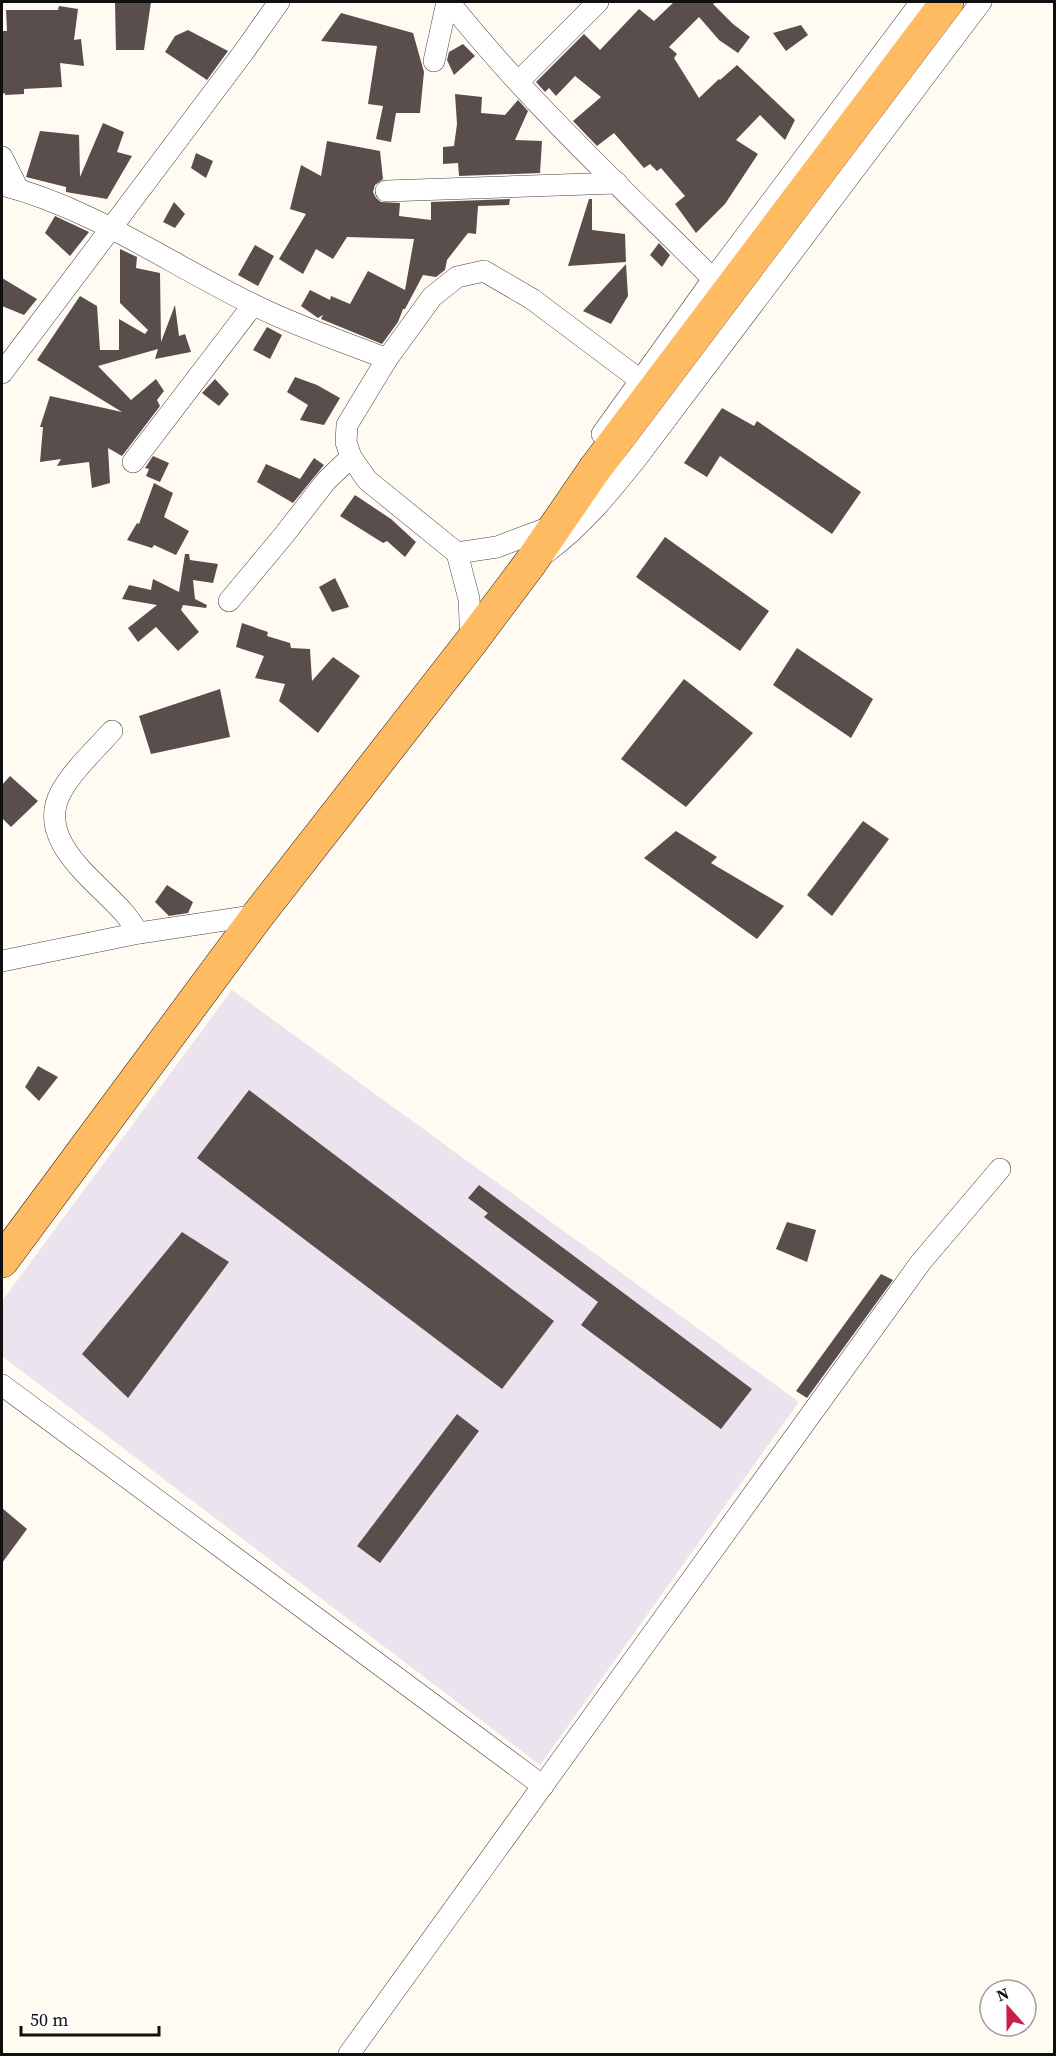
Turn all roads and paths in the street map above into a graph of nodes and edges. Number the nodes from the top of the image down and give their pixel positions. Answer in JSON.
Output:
{"nodes":[{"id":1,"x":279,"y":2,"type":"edge"},
{"id":2,"x":448,"y":2,"type":"edge"},
{"id":3,"x":598,"y":2,"type":"edge"},
{"id":4,"x":921,"y":2,"type":"edge"},
{"id":5,"x":947,"y":2,"type":"edge"},
{"id":6,"x":981,"y":2,"type":"edge"},
{"id":7,"x":434,"y":61,"type":"dead end"},
{"id":8,"x":518,"y":82,"type":"junction"},
{"id":9,"x":2,"y":157,"type":"edge"},
{"id":10,"x":617,"y":183,"type":"junction"},
{"id":11,"x":10,"y":187,"type":"edge"},
{"id":12,"x":386,"y":191,"type":"dead end"},
{"id":13,"x":111,"y":227,"type":"junction"},
{"id":14,"x":713,"y":279,"type":"junction"},
{"id":15,"x":253,"y":305,"type":"junction"},
{"id":16,"x":387,"y":359,"type":"junction"},
{"id":17,"x":2,"y":373,"type":"edge"},
{"id":18,"x":640,"y":380,"type":"junction"},
{"id":19,"x":351,"y":457,"type":"junction"},
{"id":20,"x":133,"y":462,"type":"dead end"},
{"id":21,"x":542,"y":530,"type":"junction"},
{"id":22,"x":457,"y":554,"type":"junction"},
{"id":23,"x":531,"y":562,"type":"junction"},
{"id":24,"x":229,"y":601,"type":"dead end"},
{"id":25,"x":471,"y":642,"type":"junction"},
{"id":26,"x":112,"y":731,"type":"dead end"},
{"id":27,"x":258,"y":915,"type":"junction"},
{"id":28,"x":139,"y":933,"type":"junction"},
{"id":29,"x":2,"y":961,"type":"edge"},
{"id":30,"x":1000,"y":1169,"type":"dead end"},
{"id":31,"x":2,"y":1261,"type":"edge"},
{"id":32,"x":2,"y":1385,"type":"edge"},
{"id":33,"x":543,"y":1786,"type":"junction"},
{"id":34,"x":349,"y":2055,"type":"edge"}],
"edges":[{"from":1,"to":13,"type":"street"},
{"from":2,"to":7,"type":"street"},
{"from":2,"to":8,"type":"street"},
{"from":3,"to":8,"type":"street"},
{"from":4,"to":14,"type":"street"},
{"from":5,"to":23,"type":"main road"},
{"from":6,"to":23,"type":"street"},
{"from":8,"to":10,"type":"street"},
{"from":9,"to":11,"type":"street"},
{"from":10,"to":12,"type":"street"},
{"from":10,"to":14,"type":"street"},
{"from":11,"to":13,"type":"street"},
{"from":13,"to":15,"type":"street"},
{"from":13,"to":17,"type":"street"},
{"from":14,"to":18,"type":"street"},
{"from":15,"to":16,"type":"street"},
{"from":15,"to":20,"type":"street"},
{"from":16,"to":18,"type":"street"},
{"from":16,"to":19,"type":"street"},
{"from":18,"to":21,"type":"street"},
{"from":19,"to":22,"type":"street"},
{"from":19,"to":24,"type":"street"},
{"from":21,"to":22,"type":"street"},
{"from":21,"to":23,"type":"street"},
{"from":22,"to":25,"type":"street"},
{"from":23,"to":25,"type":"main road"},
{"from":25,"to":27,"type":"main road"},
{"from":26,"to":28,"type":"street"},
{"from":27,"to":28,"type":"street"},
{"from":27,"to":31,"type":"main road"},
{"from":28,"to":29,"type":"street"},
{"from":30,"to":33,"type":"street"},
{"from":32,"to":33,"type":"street"},
{"from":33,"to":34,"type":"street"}]}
